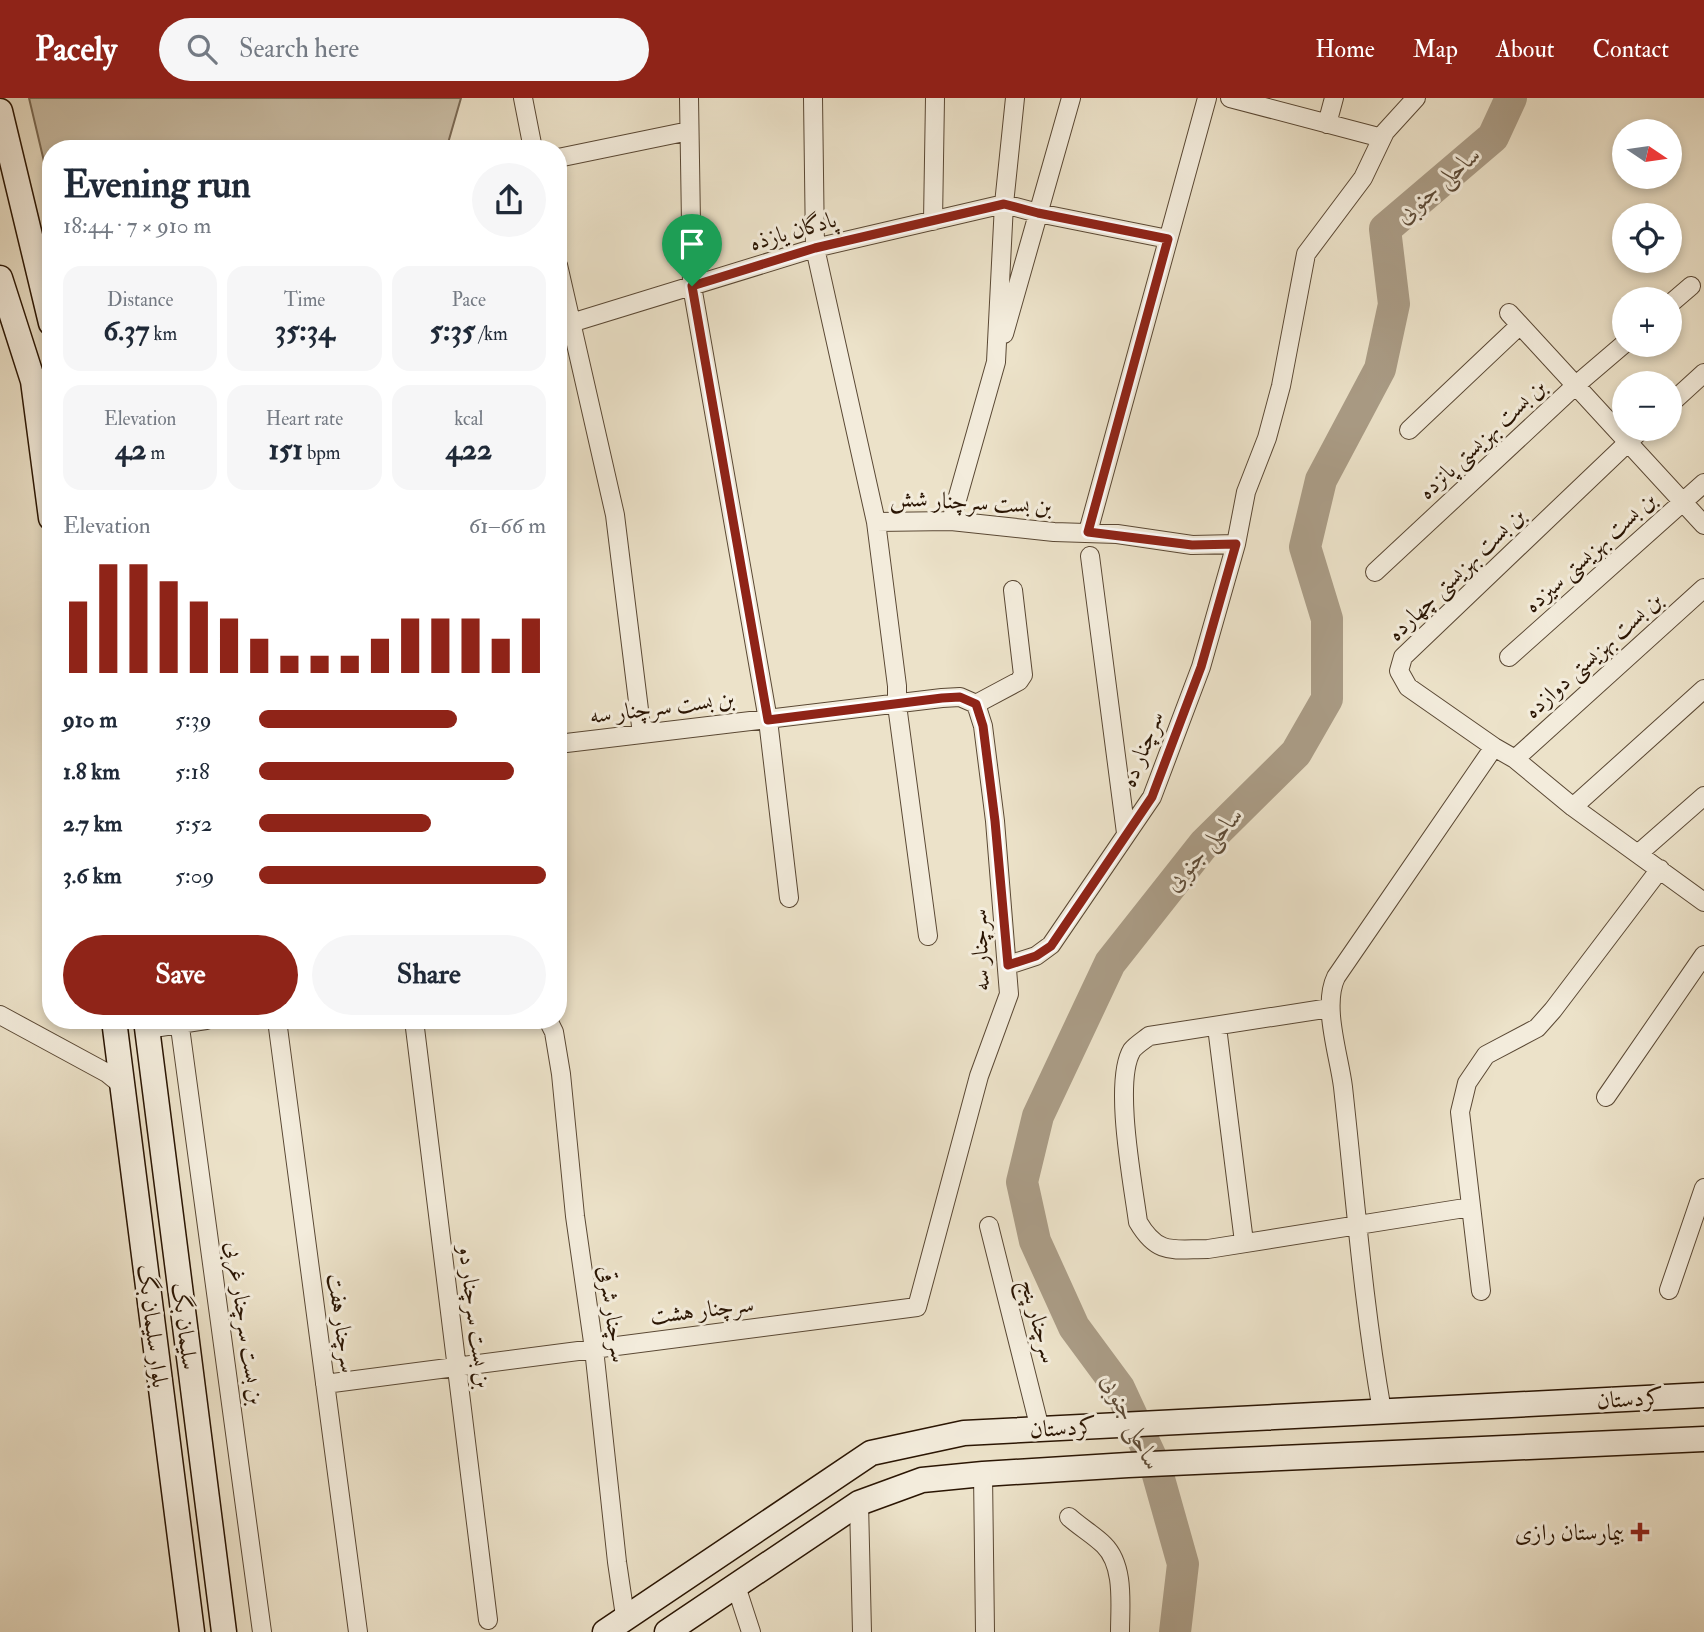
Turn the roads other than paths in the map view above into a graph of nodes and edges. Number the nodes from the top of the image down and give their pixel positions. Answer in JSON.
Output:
{"nodes":[{"id":1,"x":523,"y":98,"type":"edge"},
{"id":2,"x":689,"y":98,"type":"edge"},
{"id":3,"x":813,"y":98,"type":"edge"},
{"id":4,"x":935,"y":98,"type":"edge"},
{"id":5,"x":1015,"y":98,"type":"edge"},
{"id":6,"x":1071,"y":98,"type":"edge"},
{"id":7,"x":1208,"y":98,"type":"edge"},
{"id":8,"x":1230,"y":98,"type":"edge"},
{"id":9,"x":1334,"y":98,"type":"edge"},
{"id":10,"x":1416,"y":98,"type":"edge"},
{"id":11,"x":0,"y":111,"type":"edge"},
{"id":12,"x":1327,"y":124,"type":"junction"},
{"id":13,"x":689,"y":131,"type":"junction"},
{"id":14,"x":1382,"y":138,"type":"junction"},
{"id":15,"x":531,"y":140,"type":"edge"},
{"id":16,"x":567,"y":156,"type":"edge"},
{"id":17,"x":1004,"y":204,"type":"junction"},
{"id":18,"x":1038,"y":213,"type":"junction"},
{"id":19,"x":933,"y":220,"type":"junction"},
{"id":20,"x":1168,"y":239,"type":"junction"},
{"id":21,"x":815,"y":248,"type":"junction"},
{"id":22,"x":0,"y":278,"type":"edge"},
{"id":23,"x":42,"y":286,"type":"edge"},
{"id":24,"x":692,"y":286,"type":"junction"},
{"id":25,"x":1691,"y":286,"type":"dead end"},
{"id":26,"x":1682,"y":294,"type":"edge"},
{"id":27,"x":567,"y":325,"type":"edge"},
{"id":28,"x":567,"y":337,"type":"edge"},
{"id":29,"x":1612,"y":354,"type":"edge"},
{"id":30,"x":996,"y":362,"type":"junction"},
{"id":31,"x":1704,"y":373,"type":"edge"},
{"id":32,"x":42,"y":379,"type":"edge"},
{"id":33,"x":1576,"y":385,"type":"junction"},
{"id":34,"x":1682,"y":393,"type":"edge"},
{"id":35,"x":1409,"y":430,"type":"dead end"},
{"id":36,"x":1628,"y":442,"type":"junction"},
{"id":37,"x":1704,"y":483,"type":"edge"},
{"id":38,"x":1683,"y":502,"type":"junction"},
{"id":39,"x":951,"y":521,"type":"junction"},
{"id":40,"x":876,"y":522,"type":"junction"},
{"id":41,"x":1704,"y":525,"type":"edge"},
{"id":42,"x":1088,"y":532,"type":"junction"},
{"id":43,"x":1236,"y":544,"type":"junction"},
{"id":44,"x":1090,"y":556,"type":"dead end"},
{"id":45,"x":1375,"y":572,"type":"dead end"},
{"id":46,"x":1704,"y":588,"type":"edge"},
{"id":47,"x":1013,"y":590,"type":"dead end"},
{"id":48,"x":1508,"y":657,"type":"dead end"},
{"id":49,"x":1704,"y":689,"type":"edge"},
{"id":50,"x":976,"y":704,"type":"junction"},
{"id":51,"x":897,"y":705,"type":"junction"},
{"id":52,"x":768,"y":720,"type":"junction"},
{"id":53,"x":642,"y":734,"type":"junction"},
{"id":54,"x":567,"y":743,"type":"edge"},
{"id":55,"x":1494,"y":747,"type":"junction"},
{"id":56,"x":1515,"y":759,"type":"junction"},
{"id":57,"x":1704,"y":796,"type":"edge"},
{"id":58,"x":1573,"y":807,"type":"junction"},
{"id":59,"x":1126,"y":833,"type":"junction"},
{"id":60,"x":1639,"y":853,"type":"junction"},
{"id":61,"x":1660,"y":869,"type":"junction"},
{"id":62,"x":789,"y":898,"type":"dead end"},
{"id":63,"x":1704,"y":902,"type":"edge"},
{"id":64,"x":928,"y":936,"type":"dead end"},
{"id":65,"x":1704,"y":955,"type":"edge"},
{"id":66,"x":1008,"y":965,"type":"junction"},
{"id":67,"x":1330,"y":1008,"type":"junction"},
{"id":68,"x":0,"y":1015,"type":"edge"},
{"id":69,"x":1217,"y":1027,"type":"junction"},
{"id":70,"x":115,"y":1029,"type":"edge"},
{"id":71,"x":147,"y":1029,"type":"edge"},
{"id":72,"x":180,"y":1029,"type":"edge"},
{"id":73,"x":278,"y":1029,"type":"edge"},
{"id":74,"x":415,"y":1029,"type":"edge"},
{"id":75,"x":552,"y":1029,"type":"edge"},
{"id":76,"x":123,"y":1086,"type":"junction"},
{"id":77,"x":1606,"y":1097,"type":"dead end"},
{"id":78,"x":1704,"y":1188,"type":"edge"},
{"id":79,"x":1471,"y":1207,"type":"junction"},
{"id":80,"x":989,"y":1226,"type":"dead end"},
{"id":81,"x":1356,"y":1227,"type":"junction"},
{"id":82,"x":1244,"y":1242,"type":"junction"},
{"id":83,"x":1669,"y":1290,"type":"dead end"},
{"id":84,"x":1482,"y":1291,"type":"dead end"},
{"id":85,"x":918,"y":1307,"type":"joint"},
{"id":86,"x":594,"y":1349,"type":"junction"},
{"id":87,"x":457,"y":1367,"type":"junction"},
{"id":88,"x":326,"y":1384,"type":"junction"},
{"id":89,"x":1704,"y":1395,"type":"edge"},
{"id":90,"x":1382,"y":1411,"type":"junction"},
{"id":91,"x":1040,"y":1429,"type":"junction"},
{"id":92,"x":1704,"y":1439,"type":"edge"},
{"id":93,"x":983,"y":1474,"type":"junction"},
{"id":94,"x":859,"y":1503,"type":"junction"},
{"id":95,"x":1069,"y":1517,"type":"dead end"},
{"id":96,"x":736,"y":1586,"type":"junction"},
{"id":97,"x":488,"y":1620,"type":"dead end"},
{"id":98,"x":630,"y":1624,"type":"edge"},
{"id":99,"x":192,"y":1632,"type":"edge"},
{"id":100,"x":224,"y":1632,"type":"edge"},
{"id":101,"x":262,"y":1632,"type":"edge"},
{"id":102,"x":358,"y":1632,"type":"edge"},
{"id":103,"x":605,"y":1632,"type":"edge"},
{"id":104,"x":667,"y":1632,"type":"edge"},
{"id":105,"x":751,"y":1632,"type":"edge"},
{"id":106,"x":862,"y":1632,"type":"edge"},
{"id":107,"x":985,"y":1632,"type":"edge"},
{"id":108,"x":1120,"y":1632,"type":"edge"}],
"edges":[{"from":1,"to":15,"type":"street"},
{"from":2,"to":13,"type":"street"},
{"from":3,"to":21,"type":"street"},
{"from":4,"to":19,"type":"street"},
{"from":5,"to":17,"type":"street"},
{"from":6,"to":18,"type":"street"},
{"from":7,"to":20,"type":"street"},
{"from":8,"to":12,"type":"street"},
{"from":9,"to":12,"type":"street"},
{"from":10,"to":14,"type":"street"},
{"from":11,"to":23,"type":"main road"},
{"from":12,"to":14,"type":"street"},
{"from":13,"to":16,"type":"street"},
{"from":13,"to":24,"type":"street"},
{"from":14,"to":43,"type":"street"},
{"from":17,"to":18,"type":"street"},
{"from":17,"to":19,"type":"street","name":"پادگان یازذه"},
{"from":17,"to":30,"type":"street"},
{"from":18,"to":20,"type":"street"},
{"from":18,"to":30,"type":"street"},
{"from":19,"to":21,"type":"street","name":"پادگان یازذه"},
{"from":20,"to":42,"type":"street"},
{"from":21,"to":24,"type":"street","name":"پادگان یازذه"},
{"from":21,"to":40,"type":"street"},
{"from":22,"to":32,"type":"main road"},
{"from":24,"to":27,"type":"street","name":"پادگان یازذه"},
{"from":24,"to":52,"type":"street"},
{"from":25,"to":26,"type":"street"},
{"from":28,"to":53,"type":"street"},
{"from":29,"to":33,"type":"street","name":"بن بست بهزیستی پانزده"},
{"from":30,"to":39,"type":"street"},
{"from":31,"to":34,"type":"street"},
{"from":33,"to":35,"type":"street"},
{"from":33,"to":36,"type":"street"},
{"from":33,"to":45,"type":"street","name":"بن بست بهزیستی پانزده"},
{"from":36,"to":38,"type":"street"},
{"from":36,"to":55,"type":"street","name":"بن بست بهزیستی چهارده"},
{"from":37,"to":38,"type":"street","name":"بن بست بهزیستی سیزده"},
{"from":38,"to":41,"type":"street"},
{"from":38,"to":48,"type":"street","name":"بن بست بهزیستی سیزده"},
{"from":39,"to":40,"type":"street","name":"بن بست سرچنار شش"},
{"from":39,"to":42,"type":"street","name":"بن بست سرچنار شش"},
{"from":40,"to":51,"type":"street","name":"بن بست سرچنار شش"},
{"from":42,"to":43,"type":"street","name":"بن بست سرچنار شش"},
{"from":43,"to":59,"type":"street","name":"سرچنار ده"},
{"from":44,"to":59,"type":"street"},
{"from":46,"to":56,"type":"street","name":"بن بست بهزیستی دوازده"},
{"from":47,"to":50,"type":"street"},
{"from":49,"to":58,"type":"street"},
{"from":50,"to":51,"type":"street"},
{"from":50,"to":66,"type":"street","name":"سرچنار سه"},
{"from":51,"to":52,"type":"street","name":"بن بست سرچنار سه"},
{"from":51,"to":64,"type":"street","name":"بن بست سرچنار شش"},
{"from":52,"to":53,"type":"street","name":"بن بست سرچنار سه"},
{"from":52,"to":62,"type":"street"},
{"from":53,"to":54,"type":"street","name":"بن بست سرچنار سه"},
{"from":55,"to":56,"type":"street"},
{"from":55,"to":67,"type":"street"},
{"from":56,"to":58,"type":"street"},
{"from":57,"to":60,"type":"street"},
{"from":58,"to":60,"type":"street"},
{"from":59,"to":66,"type":"street","name":"سرچنار ده"},
{"from":60,"to":61,"type":"street"},
{"from":61,"to":63,"type":"street"},
{"from":61,"to":79,"type":"street"},
{"from":65,"to":77,"type":"street"},
{"from":66,"to":85,"type":"street","name":"سرچنار سه"},
{"from":67,"to":69,"type":"street"},
{"from":67,"to":81,"type":"street"},
{"from":68,"to":76,"type":"street"},
{"from":69,"to":82,"type":"street"},
{"from":69,"to":82,"type":"street"},
{"from":70,"to":76,"type":"main road","name":"بلوار سلیمان بگ"},
{"from":71,"to":100,"type":"main road","name":"سلیمان بگ"},
{"from":72,"to":101,"type":"street","name":"بن بست سرچنار غربی"},
{"from":73,"to":88,"type":"street","name":"سرچنار هفت"},
{"from":74,"to":87,"type":"street","name":"بن بست سرچنار دو"},
{"from":75,"to":86,"type":"street","name":"سرچنار شرقی"},
{"from":76,"to":99,"type":"main road","name":"بلوار سلیمان بگ"},
{"from":78,"to":83,"type":"street"},
{"from":79,"to":81,"type":"street"},
{"from":79,"to":84,"type":"street"},
{"from":80,"to":91,"type":"street","name":"سرچنار پنج"},
{"from":81,"to":82,"type":"street"},
{"from":81,"to":90,"type":"street"},
{"from":85,"to":86,"type":"street","name":"سرچنار هشت"},
{"from":86,"to":87,"type":"street","name":"سرچنار هشت"},
{"from":86,"to":98,"type":"street","name":"سرچنار شرقی"},
{"from":87,"to":88,"type":"street","name":"سرچنار هشت"},
{"from":87,"to":97,"type":"street","name":"بن بست سرچنار دو"},
{"from":88,"to":102,"type":"street","name":"سرچنار هفت"},
{"from":89,"to":90,"type":"main road","name":"کردستان"},
{"from":90,"to":91,"type":"main road","name":"کردستان"},
{"from":91,"to":98,"type":"main road","name":"کردستان"},
{"from":92,"to":93,"type":"main road","name":"کردستان"},
{"from":93,"to":94,"type":"main road","name":"کردستان"},
{"from":93,"to":107,"type":"street"},
{"from":94,"to":96,"type":"main road","name":"کردستان"},
{"from":94,"to":106,"type":"street"},
{"from":95,"to":108,"type":"street"},
{"from":96,"to":104,"type":"main road","name":"کردستان"},
{"from":96,"to":105,"type":"street"},
{"from":98,"to":103,"type":"main road","name":"کردستان"}]}
